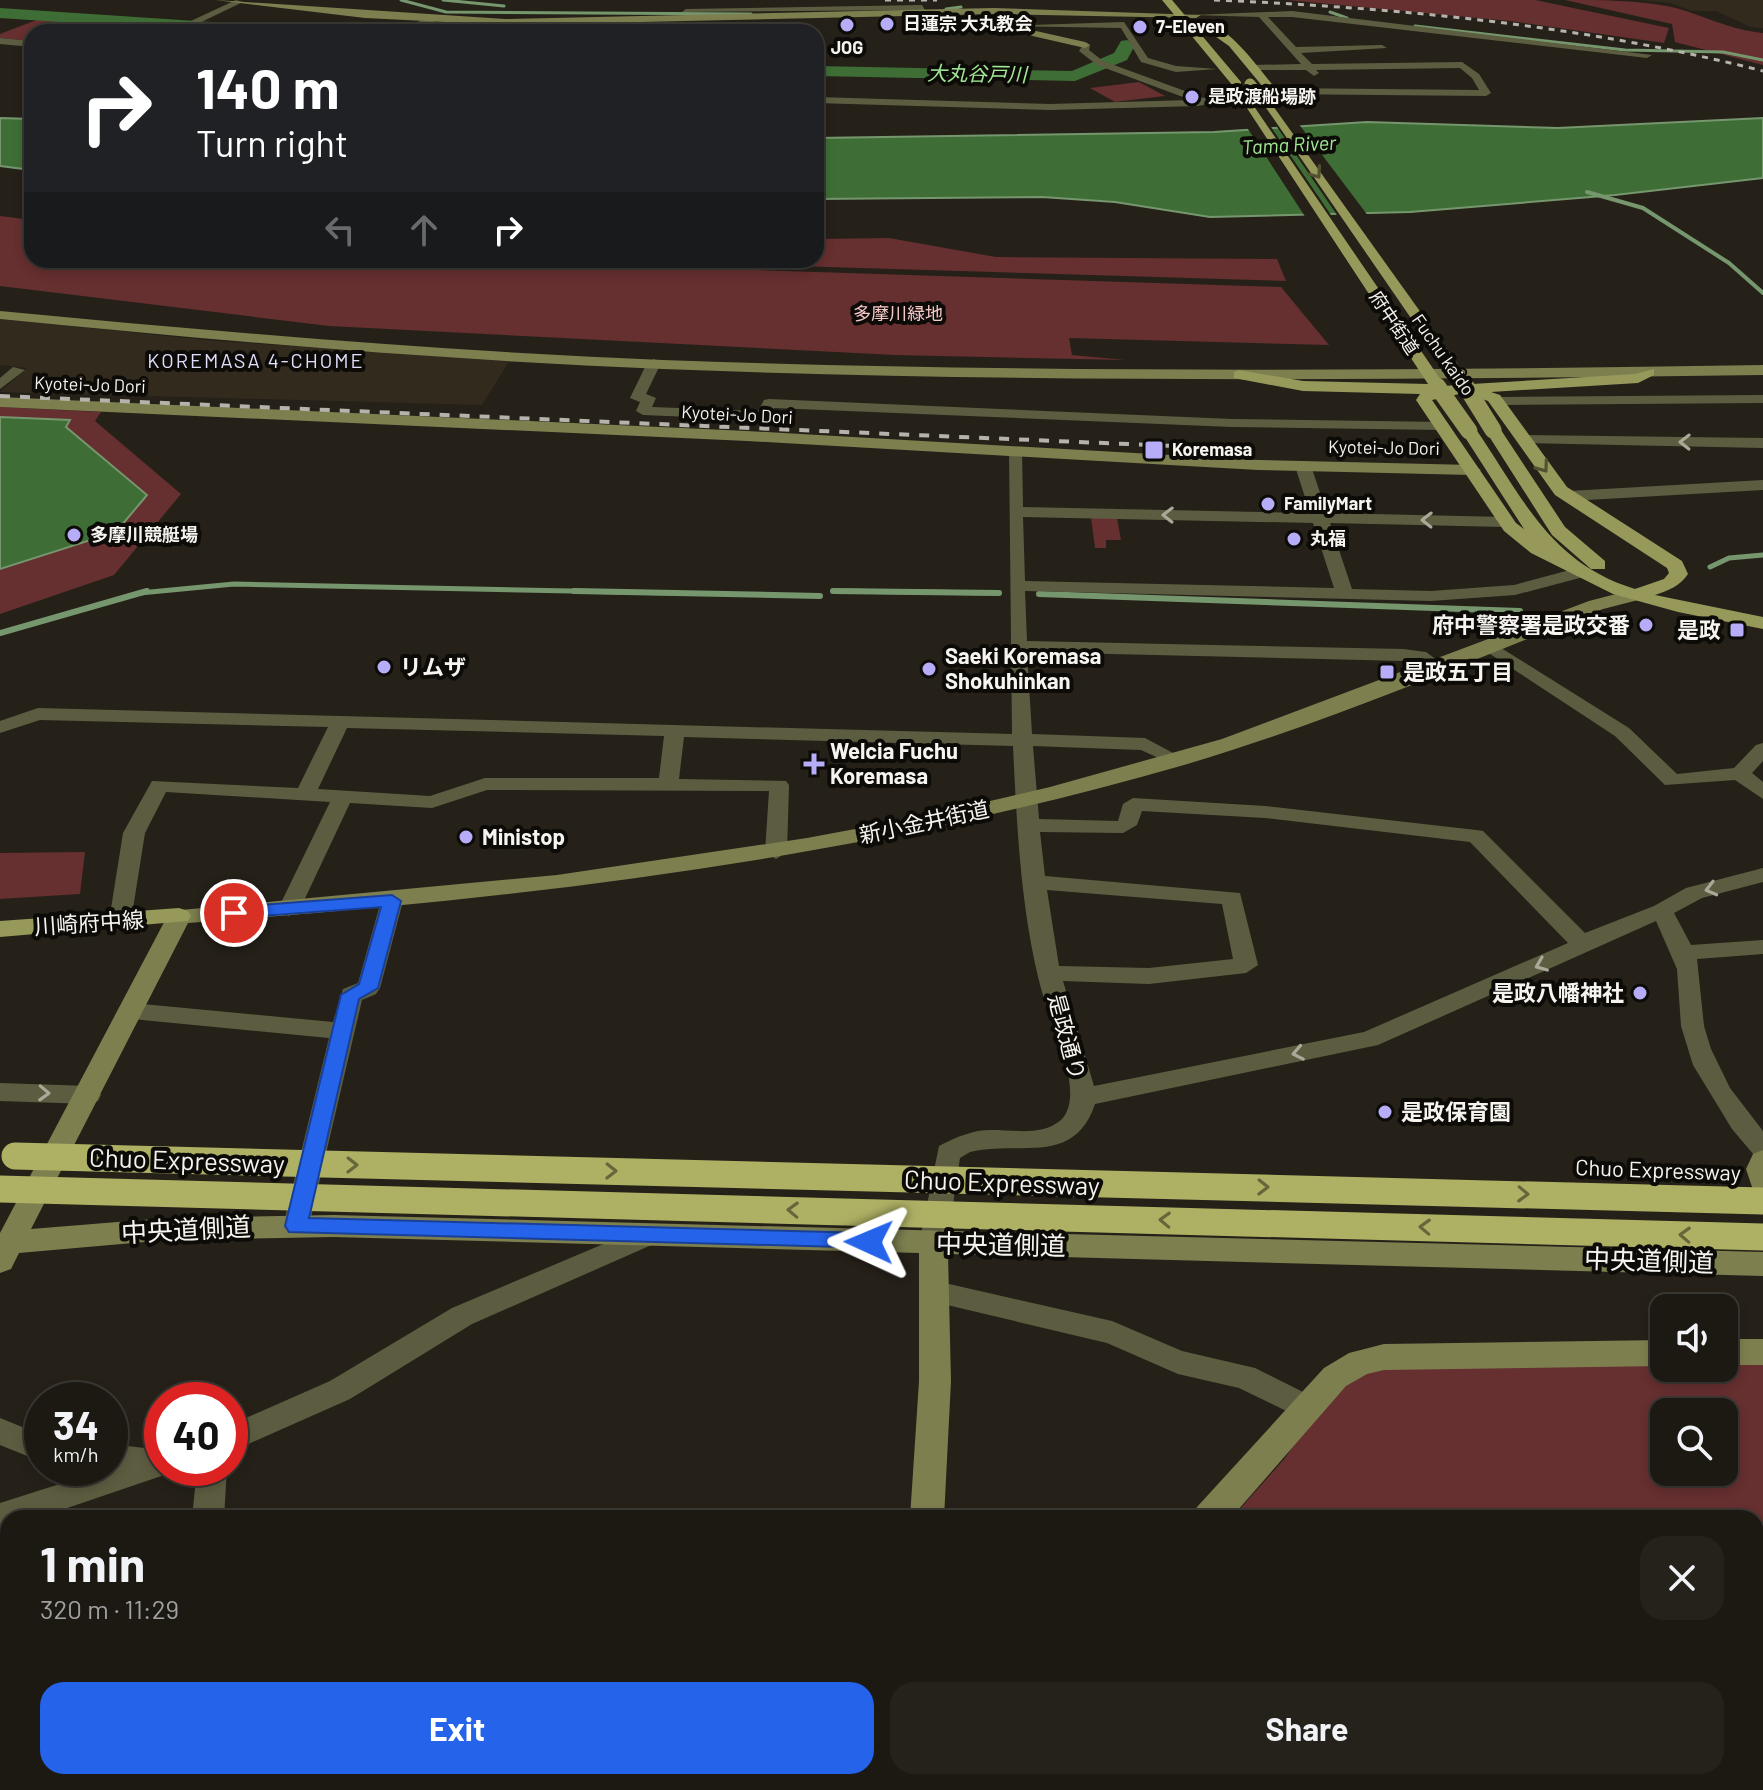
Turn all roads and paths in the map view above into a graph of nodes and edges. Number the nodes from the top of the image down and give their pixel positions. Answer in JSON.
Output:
{"nodes":[{"id":1,"x":220,"y":0,"type":"edge"},
{"id":2,"x":781,"y":0,"type":"edge"},
{"id":3,"x":1167,"y":0,"type":"edge"},
{"id":4,"x":1182,"y":0,"type":"edge"},
{"id":5,"x":890,"y":1,"type":"edge"},
{"id":6,"x":239,"y":2,"type":"junction"},
{"id":7,"x":685,"y":8,"type":"dead end"},
{"id":8,"x":922,"y":8,"type":"junction"},
{"id":9,"x":943,"y":13,"type":"junction"},
{"id":10,"x":1261,"y":14,"type":"junction"},
{"id":11,"x":750,"y":15,"type":"junction"},
{"id":12,"x":1180,"y":15,"type":"junction"},
{"id":13,"x":1196,"y":15,"type":"junction"},
{"id":14,"x":802,"y":18,"type":"junction"},
{"id":15,"x":432,"y":20,"type":"junction"},
{"id":16,"x":464,"y":21,"type":"junction"},
{"id":17,"x":190,"y":24,"type":"edge"},
{"id":18,"x":419,"y":24,"type":"edge"},
{"id":19,"x":461,"y":24,"type":"edge"},
{"id":20,"x":520,"y":24,"type":"edge"},
{"id":21,"x":620,"y":24,"type":"edge"},
{"id":22,"x":768,"y":24,"type":"edge"},
{"id":23,"x":1205,"y":25,"type":"junction"},
{"id":24,"x":1002,"y":26,"type":"junction"},
{"id":25,"x":1288,"y":29,"type":"junction"},
{"id":26,"x":1131,"y":37,"type":"junction"},
{"id":27,"x":1053,"y":38,"type":"junction"},
{"id":28,"x":0,"y":41,"type":"edge"},
{"id":29,"x":1205,"y":42,"type":"junction"},
{"id":30,"x":24,"y":43,"type":"edge"},
{"id":31,"x":1085,"y":45,"type":"joint"},
{"id":32,"x":1294,"y":50,"type":"junction"},
{"id":33,"x":1647,"y":55,"type":"dead end"},
{"id":34,"x":1309,"y":67,"type":"junction"},
{"id":35,"x":1253,"y":68,"type":"junction"},
{"id":36,"x":1212,"y":69,"type":"junction"},
{"id":37,"x":1476,"y":76,"type":"junction"},
{"id":38,"x":1320,"y":80,"type":"junction"},
{"id":39,"x":1243,"y":84,"type":"junction"},
{"id":40,"x":1331,"y":92,"type":"junction"},
{"id":41,"x":1227,"y":93,"type":"junction"},
{"id":42,"x":824,"y":100,"type":"edge"},
{"id":43,"x":1269,"y":100,"type":"junction"},
{"id":44,"x":1203,"y":101,"type":"junction"},
{"id":45,"x":0,"y":315,"type":"edge"},
{"id":46,"x":654,"y":363,"type":"junction"},
{"id":47,"x":0,"y":368,"type":"edge"},
{"id":48,"x":1763,"y":370,"type":"edge"},
{"id":49,"x":1649,"y":372,"type":"junction"},
{"id":50,"x":1239,"y":375,"type":"junction"},
{"id":51,"x":1459,"y":377,"type":"junction"},
{"id":52,"x":1432,"y":378,"type":"junction"},
{"id":53,"x":0,"y":385,"type":"edge"},
{"id":54,"x":1396,"y":389,"type":"junction"},
{"id":55,"x":1498,"y":395,"type":"junction"},
{"id":56,"x":1763,"y":399,"type":"edge"},
{"id":57,"x":1424,"y":400,"type":"junction"},
{"id":58,"x":0,"y":402,"type":"edge"},
{"id":59,"x":1443,"y":426,"type":"junction"},
{"id":60,"x":1523,"y":440,"type":"junction"},
{"id":61,"x":1763,"y":443,"type":"edge"},
{"id":62,"x":1014,"y":450,"type":"junction"},
{"id":63,"x":1303,"y":466,"type":"junction"},
{"id":64,"x":1472,"y":470,"type":"junction"},
{"id":65,"x":1763,"y":485,"type":"edge"},
{"id":66,"x":1569,"y":496,"type":"junction"},
{"id":67,"x":1016,"y":512,"type":"junction"},
{"id":68,"x":1320,"y":518,"type":"junction"},
{"id":69,"x":1505,"y":522,"type":"junction"},
{"id":70,"x":1576,"y":569,"type":"junction"},
{"id":71,"x":1019,"y":586,"type":"junction"},
{"id":72,"x":1345,"y":594,"type":"junction"},
{"id":73,"x":1639,"y":594,"type":"junction"},
{"id":74,"x":1763,"y":623,"type":"edge"},
{"id":75,"x":1021,"y":646,"type":"junction"},
{"id":76,"x":1490,"y":646,"type":"junction"},
{"id":77,"x":1436,"y":666,"type":"junction"},
{"id":78,"x":340,"y":722,"type":"junction"},
{"id":79,"x":0,"y":727,"type":"edge"},
{"id":80,"x":675,"y":731,"type":"junction"},
{"id":81,"x":1024,"y":740,"type":"junction"},
{"id":82,"x":1763,"y":749,"type":"edge"},
{"id":83,"x":1176,"y":760,"type":"junction"},
{"id":84,"x":1740,"y":773,"type":"junction"},
{"id":85,"x":668,"y":784,"type":"junction"},
{"id":86,"x":1763,"y":793,"type":"edge"},
{"id":87,"x":305,"y":794,"type":"junction"},
{"id":88,"x":343,"y":796,"type":"junction"},
{"id":89,"x":1026,"y":800,"type":"junction"},
{"id":90,"x":1030,"y":825,"type":"junction"},
{"id":91,"x":776,"y":852,"type":"junction"},
{"id":92,"x":1763,"y":875,"type":"edge"},
{"id":93,"x":1037,"y":882,"type":"junction"},
{"id":94,"x":392,"y":901,"type":"junction"},
{"id":95,"x":289,"y":909,"type":"junction"},
{"id":96,"x":1662,"y":911,"type":"junction"},
{"id":97,"x":179,"y":916,"type":"junction"},
{"id":98,"x":120,"y":921,"type":"junction"},
{"id":99,"x":0,"y":929,"type":"edge"},
{"id":100,"x":1581,"y":943,"type":"junction"},
{"id":101,"x":1763,"y":947,"type":"edge"},
{"id":102,"x":1684,"y":953,"type":"junction"},
{"id":103,"x":1049,"y":973,"type":"junction"},
{"id":104,"x":132,"y":1011,"type":"junction"},
{"id":105,"x":340,"y":1031,"type":"junction"},
{"id":106,"x":0,"y":1092,"type":"edge"},
{"id":107,"x":89,"y":1095,"type":"junction"},
{"id":108,"x":1084,"y":1097,"type":"junction"},
{"id":109,"x":1763,"y":1148,"type":"edge"},
{"id":110,"x":15,"y":1156,"type":"dead end"},
{"id":111,"x":1763,"y":1161,"type":"edge"},
{"id":112,"x":1763,"y":1182,"type":"edge"},
{"id":113,"x":0,"y":1189,"type":"edge"},
{"id":114,"x":1763,"y":1201,"type":"edge"},
{"id":115,"x":296,"y":1226,"type":"junction"},
{"id":116,"x":646,"y":1236,"type":"junction"},
{"id":117,"x":1763,"y":1237,"type":"edge"},
{"id":118,"x":933,"y":1244,"type":"junction"},
{"id":119,"x":3,"y":1249,"type":"edge"},
{"id":120,"x":1763,"y":1264,"type":"edge"},
{"id":121,"x":936,"y":1292,"type":"junction"},
{"id":122,"x":1738,"y":1352,"type":"edge"},
{"id":123,"x":1763,"y":1352,"type":"edge"},
{"id":124,"x":1650,"y":1353,"type":"edge"},
{"id":125,"x":1307,"y":1408,"type":"junction"},
{"id":126,"x":0,"y":1431,"type":"edge"},
{"id":127,"x":248,"y":1431,"type":"edge"},
{"id":128,"x":24,"y":1441,"type":"edge"},
{"id":129,"x":144,"y":1469,"type":"edge"},
{"id":130,"x":211,"y":1486,"type":"edge"},
{"id":131,"x":21,"y":1510,"type":"edge"},
{"id":132,"x":209,"y":1510,"type":"edge"},
{"id":133,"x":928,"y":1510,"type":"edge"},
{"id":134,"x":1216,"y":1510,"type":"edge"}],
"edges":[{"from":1,"to":6,"type":"street"},
{"from":2,"to":5,"type":"street"},
{"from":3,"to":12,"type":"main road"},
{"from":4,"to":13,"type":"main road","name":"Fuchu kaido"},
{"from":5,"to":8,"type":"street"},
{"from":6,"to":15,"type":"street"},
{"from":6,"to":17,"type":"street"},
{"from":7,"to":11,"type":"street"},
{"from":8,"to":9,"type":"street"},
{"from":8,"to":11,"type":"street"},
{"from":9,"to":12,"type":"street"},
{"from":9,"to":14,"type":"street"},
{"from":9,"to":24,"type":"street"},
{"from":10,"to":13,"type":"street"},
{"from":10,"to":25,"type":"street"},
{"from":10,"to":33,"type":"street"},
{"from":11,"to":14,"type":"street"},
{"from":11,"to":21,"type":"street"},
{"from":12,"to":13,"type":"street"},
{"from":12,"to":29,"type":"main road","name":"府中街道"},
{"from":13,"to":23,"type":"main road","name":"Fuchu kaido"},
{"from":14,"to":22,"type":"street"},
{"from":15,"to":16,"type":"street"},
{"from":15,"to":18,"type":"street"},
{"from":16,"to":19,"type":"street"},
{"from":16,"to":20,"type":"street"},
{"from":23,"to":35,"type":"main road"},
{"from":23,"to":39,"type":"main road","name":"Fuchu kaido"},
{"from":24,"to":26,"type":"street"},
{"from":24,"to":27,"type":"street"},
{"from":25,"to":32,"type":"street"},
{"from":25,"to":32,"type":"street"},
{"from":26,"to":27,"type":"street"},
{"from":26,"to":36,"type":"street"},
{"from":27,"to":31,"type":"street"},
{"from":28,"to":30,"type":"street"},
{"from":29,"to":36,"type":"main road"},
{"from":29,"to":39,"type":"main road","name":"府中街道"},
{"from":31,"to":44,"type":"street"},
{"from":32,"to":34,"type":"street"},
{"from":34,"to":35,"type":"street"},
{"from":34,"to":37,"type":"street"},
{"from":34,"to":38,"type":"street"},
{"from":35,"to":43,"type":"main road"},
{"from":36,"to":41,"type":"main road"},
{"from":37,"to":38,"type":"street"},
{"from":37,"to":40,"type":"street"},
{"from":38,"to":40,"type":"street"},
{"from":39,"to":43,"type":"main road","name":"Fuchu kaido","bridge":true},
{"from":39,"to":52,"type":"main road","name":"府中街道"},
{"from":40,"to":43,"type":"street"},
{"from":41,"to":43,"type":"street"},
{"from":41,"to":44,"type":"street"},
{"from":42,"to":44,"type":"street"},
{"from":43,"to":51,"type":"main road","name":"Fuchu kaido","one_way":true},
{"from":45,"to":46,"type":"street"},
{"from":46,"to":50,"type":"street"},
{"from":46,"to":59,"type":"street"},
{"from":47,"to":53,"type":"street"},
{"from":48,"to":49,"type":"street"},
{"from":49,"to":51,"type":"street"},
{"from":49,"to":55,"type":"main road"},
{"from":50,"to":52,"type":"street"},
{"from":50,"to":54,"type":"main road"},
{"from":51,"to":52,"type":"main road"},
{"from":51,"to":55,"type":"main road"},
{"from":51,"to":73,"type":"main road","name":"Fuchu kaido","bridge":true},
{"from":52,"to":54,"type":"main road"},
{"from":52,"to":57,"type":"main road"},
{"from":52,"to":70,"type":"main road","name":"府中街道","bridge":true},
{"from":54,"to":57,"type":"main road"},
{"from":55,"to":56,"type":"street"},
{"from":55,"to":60,"type":"main road"},
{"from":57,"to":59,"type":"main road"},
{"from":58,"to":62,"type":"street","name":"Kyotei-Jo Dori"},
{"from":59,"to":64,"type":"main road"},
{"from":61,"to":60,"type":"street","one_way":true},
{"from":60,"to":66,"type":"main road","one_way":true},
{"from":62,"to":63,"type":"street","name":"Kyotei-Jo Dori"},
{"from":62,"to":67,"type":"street","name":"是政通り"},
{"from":63,"to":64,"type":"street","name":"Kyotei-Jo Dori"},
{"from":63,"to":68,"type":"street"},
{"from":64,"to":69,"type":"main road"},
{"from":65,"to":66,"type":"street"},
{"from":66,"to":73,"type":"main road"},
{"from":68,"to":67,"type":"street","one_way":true},
{"from":67,"to":71,"type":"street","name":"是政通り"},
{"from":69,"to":68,"type":"street","one_way":true},
{"from":68,"to":72,"type":"street"},
{"from":69,"to":70,"type":"main road"},
{"from":70,"to":72,"type":"street"},
{"from":70,"to":73,"type":"main road","name":"府中街道"},
{"from":71,"to":72,"type":"street"},
{"from":71,"to":75,"type":"street","name":"是政通り"},
{"from":73,"to":74,"type":"main road","name":"Fuchu kaido"},
{"from":73,"to":76,"type":"street","name":"新小金井街道"},
{"from":75,"to":77,"type":"street"},
{"from":75,"to":81,"type":"street","name":"是政通り"},
{"from":76,"to":77,"type":"street","name":"新小金井街道"},
{"from":76,"to":84,"type":"street"},
{"from":77,"to":83,"type":"street","name":"新小金井街道"},
{"from":78,"to":79,"type":"street"},
{"from":78,"to":80,"type":"street"},
{"from":78,"to":87,"type":"street"},
{"from":80,"to":81,"type":"street"},
{"from":80,"to":85,"type":"street"},
{"from":81,"to":83,"type":"street"},
{"from":81,"to":89,"type":"street","name":"是政通り"},
{"from":82,"to":84,"type":"street"},
{"from":83,"to":89,"type":"street","name":"新小金井街道"},
{"from":84,"to":86,"type":"street"},
{"from":85,"to":88,"type":"street"},
{"from":85,"to":91,"type":"street"},
{"from":87,"to":88,"type":"street"},
{"from":87,"to":98,"type":"street"},
{"from":88,"to":95,"type":"street"},
{"from":89,"to":90,"type":"street","name":"是政通り"},
{"from":89,"to":91,"type":"street","name":"新小金井街道"},
{"from":90,"to":93,"type":"street","name":"是政通り"},
{"from":90,"to":100,"type":"street"},
{"from":91,"to":94,"type":"street","name":"新小金井街道"},
{"from":92,"to":96,"type":"street","one_way":true},
{"from":93,"to":103,"type":"street","name":"是政通り"},
{"from":93,"to":103,"type":"street"},
{"from":94,"to":95,"type":"street","name":"新小金井街道"},
{"from":94,"to":105,"type":"street"},
{"from":95,"to":97,"type":"street","name":"新小金井街道"},
{"from":96,"to":100,"type":"street"},
{"from":96,"to":102,"type":"street"},
{"from":97,"to":98,"type":"main road","name":"川崎府中線"},
{"from":97,"to":104,"type":"street"},
{"from":98,"to":99,"type":"main road","name":"川崎府中線"},
{"from":100,"to":108,"type":"street","one_way":true},
{"from":101,"to":102,"type":"street"},
{"from":102,"to":109,"type":"street"},
{"from":103,"to":108,"type":"street","name":"是政通り"},
{"from":104,"to":105,"type":"street"},
{"from":104,"to":107,"type":"street"},
{"from":105,"to":115,"type":"street"},
{"from":106,"to":107,"type":"street","one_way":true},
{"from":107,"to":119,"type":"street"},
{"from":108,"to":118,"type":"street","name":"是政通り"},
{"from":110,"to":114,"type":"highway","name":"Chuo Expressway","one_way":true,"bridge":true},
{"from":111,"to":112,"type":"street"},
{"from":117,"to":113,"type":"highway","name":"Chuo Expressway","one_way":true,"bridge":true},
{"from":115,"to":116,"type":"street","name":"中央道側道"},
{"from":115,"to":119,"type":"street","name":"中央道側道"},
{"from":116,"to":118,"type":"street","name":"中央道側道"},
{"from":116,"to":127,"type":"street"},
{"from":118,"to":120,"type":"street","name":"中央道側道"},
{"from":118,"to":121,"type":"street","name":"是政通り"},
{"from":121,"to":125,"type":"street"},
{"from":121,"to":133,"type":"street","name":"是政通り"},
{"from":122,"to":123,"type":"street"},
{"from":124,"to":125,"type":"street"},
{"from":125,"to":134,"type":"street"},
{"from":126,"to":128,"type":"street"},
{"from":129,"to":131,"type":"street"},
{"from":130,"to":132,"type":"street"}]}
